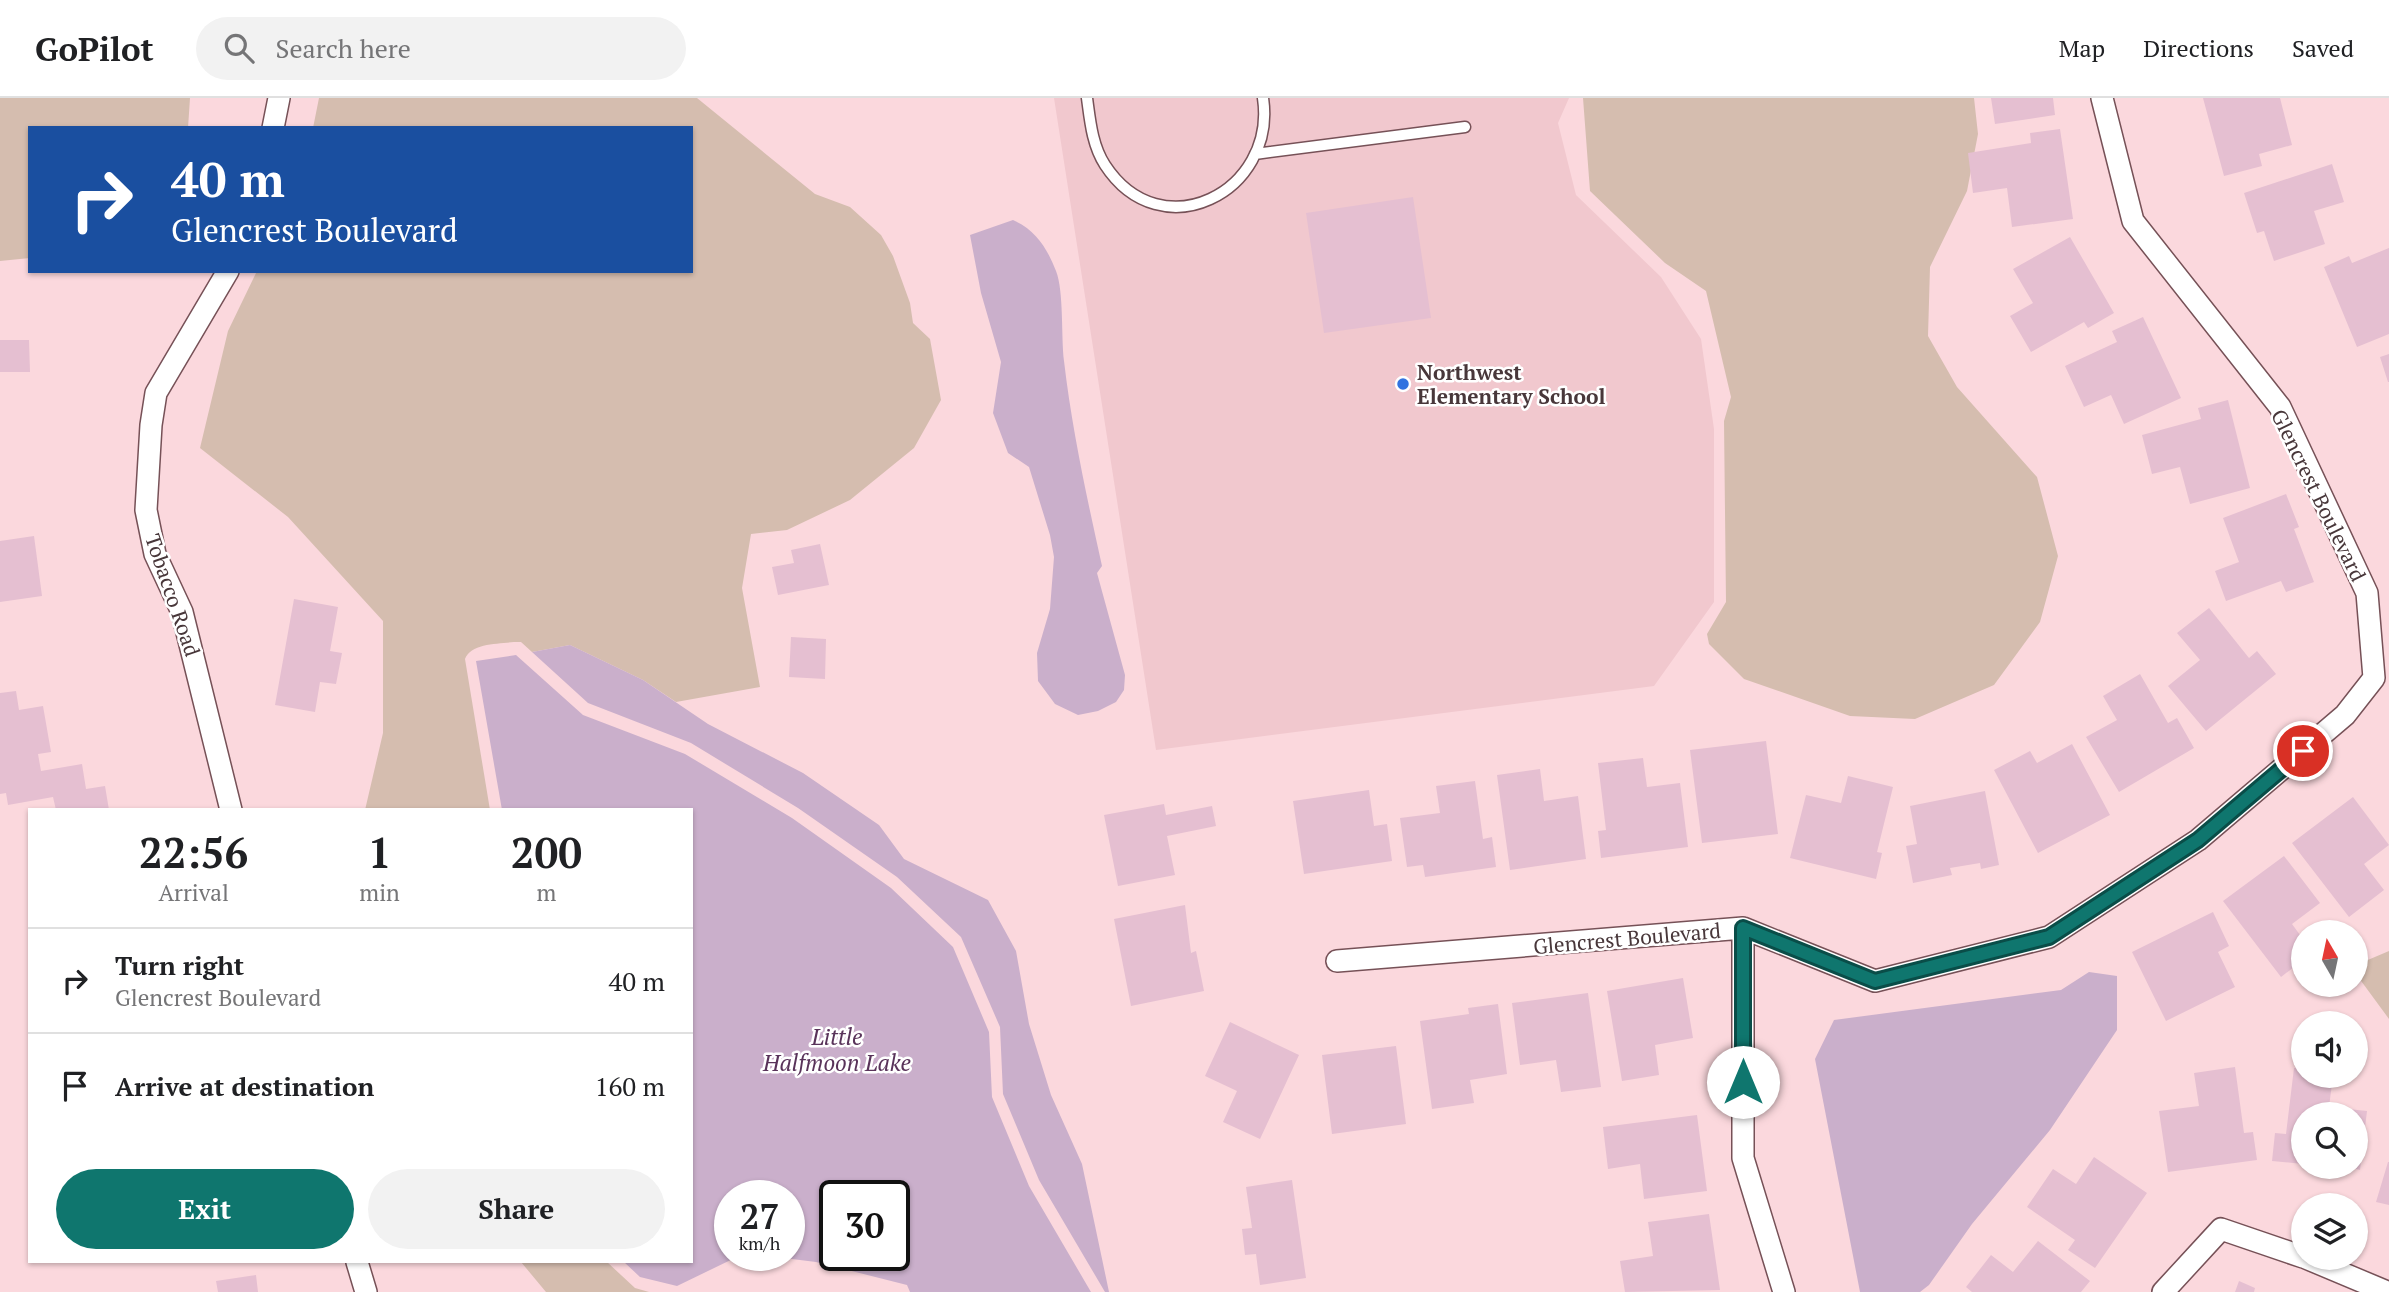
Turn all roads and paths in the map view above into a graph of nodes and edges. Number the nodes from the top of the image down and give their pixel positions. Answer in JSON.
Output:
{"nodes":[{"id":1,"x":279,"y":98,"type":"edge"},
{"id":2,"x":1087,"y":98,"type":"edge"},
{"id":3,"x":1263,"y":98,"type":"edge"},
{"id":4,"x":2102,"y":98,"type":"edge"},
{"id":5,"x":273,"y":126,"type":"edge"},
{"id":6,"x":1465,"y":127,"type":"dead end"},
{"id":7,"x":1255,"y":154,"type":"junction"},
{"id":8,"x":227,"y":273,"type":"edge"},
{"id":9,"x":231,"y":808,"type":"edge"},
{"id":10,"x":1743,"y":928,"type":"junction"},
{"id":11,"x":1337,"y":961,"type":"dead end"},
{"id":12,"x":2291,"y":1253,"type":"edge"},
{"id":13,"x":357,"y":1263,"type":"edge"},
{"id":14,"x":2334,"y":1270,"type":"edge"},
{"id":15,"x":366,"y":1292,"type":"edge"},
{"id":16,"x":1784,"y":1292,"type":"edge"},
{"id":17,"x":2163,"y":1292,"type":"edge"},
{"id":18,"x":2387,"y":1292,"type":"edge"}],
"edges":[{"from":1,"to":5,"type":"street"},
{"from":2,"to":7,"type":"lane"},
{"from":3,"to":7,"type":"lane"},
{"from":4,"to":10,"type":"street","name":"Glencrest Boulevard"},
{"from":6,"to":7,"type":"lane"},
{"from":8,"to":9,"type":"street","name":"Tobacco Road"},
{"from":10,"to":11,"type":"street","name":"Glencrest Boulevard"},
{"from":10,"to":16,"type":"street"},
{"from":12,"to":17,"type":"street"},
{"from":13,"to":15,"type":"street"},
{"from":14,"to":18,"type":"street"}]}
